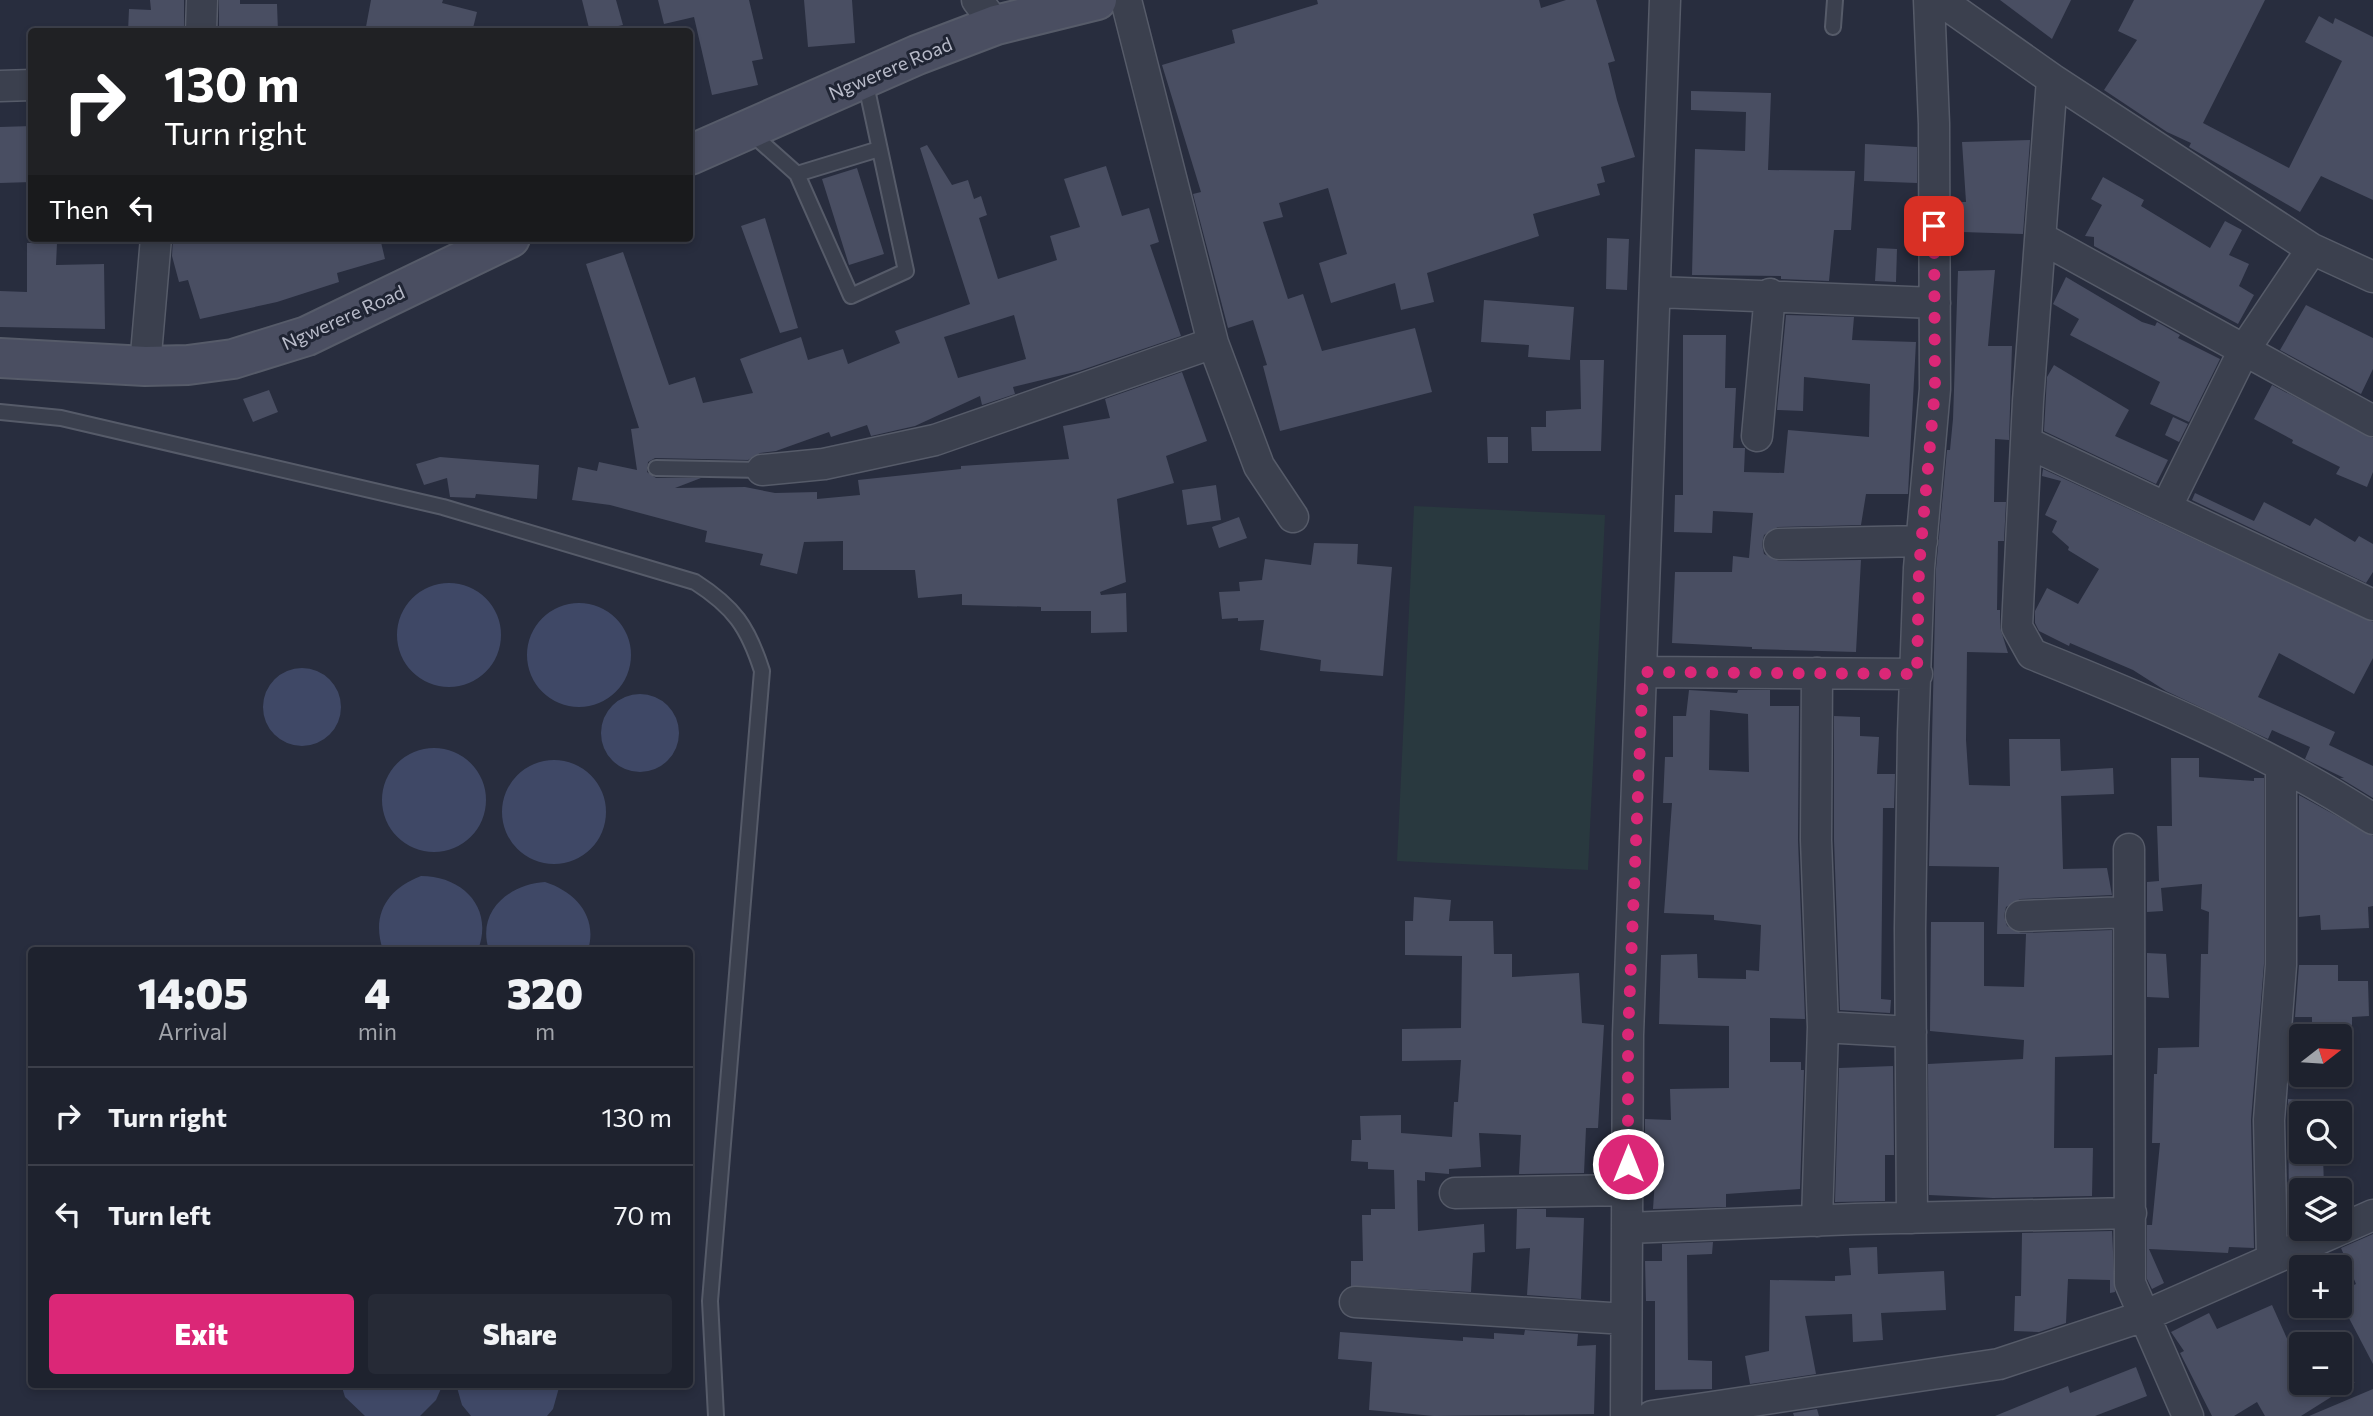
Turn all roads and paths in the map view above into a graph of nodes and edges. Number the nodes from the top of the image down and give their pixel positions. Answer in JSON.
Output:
{"nodes":[{"id":1,"x":202,"y":0,"type":"edge"},
{"id":2,"x":1097,"y":0,"type":"edge"},
{"id":3,"x":1126,"y":0,"type":"edge"},
{"id":4,"x":1665,"y":0,"type":"edge"},
{"id":5,"x":1835,"y":0,"type":"edge"},
{"id":6,"x":1929,"y":0,"type":"edge"},
{"id":7,"x":1940,"y":0,"type":"edge"},
{"id":8,"x":987,"y":13,"type":"edge"},
{"id":9,"x":1833,"y":27,"type":"dead end"},
{"id":10,"x":201,"y":28,"type":"edge"},
{"id":11,"x":864,"y":78,"type":"junction"},
{"id":12,"x":2052,"y":79,"type":"junction"},
{"id":13,"x":28,"y":85,"type":"edge"},
{"id":14,"x":0,"y":86,"type":"edge"},
{"id":15,"x":747,"y":130,"type":"junction"},
{"id":16,"x":879,"y":149,"type":"junction"},
{"id":17,"x":693,"y":154,"type":"edge"},
{"id":18,"x":797,"y":174,"type":"junction"},
{"id":19,"x":2040,"y":238,"type":"junction"},
{"id":20,"x":156,"y":242,"type":"edge"},
{"id":21,"x":502,"y":242,"type":"edge"},
{"id":22,"x":2312,"y":249,"type":"junction"},
{"id":23,"x":2373,"y":278,"type":"edge"},
{"id":24,"x":1657,"y":292,"type":"junction"},
{"id":25,"x":1770,"y":294,"type":"junction"},
{"id":26,"x":1935,"y":303,"type":"junction"},
{"id":27,"x":1213,"y":343,"type":"junction"},
{"id":28,"x":2244,"y":350,"type":"junction"},
{"id":29,"x":0,"y":358,"type":"edge"},
{"id":30,"x":145,"y":366,"type":"junction"},
{"id":31,"x":0,"y":412,"type":"edge"},
{"id":32,"x":2373,"y":421,"type":"edge"},
{"id":33,"x":1757,"y":436,"type":"dead end"},
{"id":34,"x":2026,"y":442,"type":"junction"},
{"id":35,"x":656,"y":468,"type":"dead end"},
{"id":36,"x":762,"y":470,"type":"joint"},
{"id":37,"x":2166,"y":508,"type":"junction"},
{"id":38,"x":1293,"y":517,"type":"dead end"},
{"id":39,"x":1922,"y":541,"type":"junction"},
{"id":40,"x":1779,"y":544,"type":"dead end"},
{"id":41,"x":2373,"y":605,"type":"edge"},
{"id":42,"x":1643,"y":672,"type":"junction"},
{"id":43,"x":1817,"y":673,"type":"junction"},
{"id":44,"x":1917,"y":674,"type":"junction"},
{"id":45,"x":2281,"y":766,"type":"junction"},
{"id":46,"x":2373,"y":819,"type":"edge"},
{"id":47,"x":2129,"y":849,"type":"dead end"},
{"id":48,"x":2129,"y":912,"type":"junction"},
{"id":49,"x":2021,"y":916,"type":"dead end"},
{"id":50,"x":1823,"y":1027,"type":"junction"},
{"id":51,"x":1912,"y":1032,"type":"junction"},
{"id":52,"x":1628,"y":1190,"type":"junction"},
{"id":53,"x":1455,"y":1193,"type":"dead end"},
{"id":54,"x":2131,"y":1213,"type":"junction"},
{"id":55,"x":2373,"y":1215,"type":"edge"},
{"id":56,"x":1912,"y":1218,"type":"junction"},
{"id":57,"x":1817,"y":1221,"type":"junction"},
{"id":58,"x":1627,"y":1228,"type":"junction"},
{"id":59,"x":2272,"y":1259,"type":"junction"},
{"id":60,"x":1355,"y":1302,"type":"dead end"},
{"id":61,"x":2144,"y":1316,"type":"junction"},
{"id":62,"x":1626,"y":1319,"type":"junction"},
{"id":63,"x":716,"y":1416,"type":"edge"},
{"id":64,"x":1626,"y":1416,"type":"edge"},
{"id":65,"x":1652,"y":1416,"type":"edge"},
{"id":66,"x":2188,"y":1416,"type":"edge"}],
"edges":[{"from":1,"to":10,"type":"street"},
{"from":2,"to":8,"type":"street","name":"Ngwerere Road"},
{"from":3,"to":27,"type":"street"},
{"from":4,"to":24,"type":"street"},
{"from":5,"to":9,"type":"lane"},
{"from":6,"to":26,"type":"street"},
{"from":7,"to":12,"type":"street"},
{"from":8,"to":11,"type":"street","name":"Ngwerere Road"},
{"from":11,"to":15,"type":"street","name":"Ngwerere Road"},
{"from":11,"to":16,"type":"lane"},
{"from":12,"to":19,"type":"street"},
{"from":12,"to":22,"type":"street"},
{"from":13,"to":14,"type":"street"},
{"from":15,"to":17,"type":"street","name":"Ngwerere Road"},
{"from":15,"to":18,"type":"lane"},
{"from":16,"to":18,"type":"lane"},
{"from":16,"to":18,"type":"lane"},
{"from":19,"to":28,"type":"street"},
{"from":19,"to":34,"type":"street"},
{"from":20,"to":30,"type":"street"},
{"from":21,"to":30,"type":"street","name":"Ngwerere Road"},
{"from":22,"to":23,"type":"street"},
{"from":22,"to":28,"type":"street"},
{"from":24,"to":25,"type":"street"},
{"from":24,"to":42,"type":"street"},
{"from":25,"to":26,"type":"street"},
{"from":25,"to":33,"type":"street"},
{"from":26,"to":39,"type":"street"},
{"from":27,"to":36,"type":"street"},
{"from":27,"to":38,"type":"street"},
{"from":28,"to":32,"type":"street"},
{"from":28,"to":37,"type":"street"},
{"from":29,"to":30,"type":"street","name":"Ngwerere Road"},
{"from":31,"to":63,"type":"lane"},
{"from":34,"to":37,"type":"street"},
{"from":34,"to":45,"type":"street"},
{"from":35,"to":36,"type":"lane"},
{"from":37,"to":41,"type":"street"},
{"from":39,"to":40,"type":"street"},
{"from":39,"to":44,"type":"street"},
{"from":42,"to":43,"type":"street"},
{"from":42,"to":52,"type":"street"},
{"from":43,"to":44,"type":"street"},
{"from":43,"to":50,"type":"street"},
{"from":44,"to":51,"type":"street"},
{"from":45,"to":46,"type":"street"},
{"from":45,"to":59,"type":"street"},
{"from":47,"to":48,"type":"street"},
{"from":48,"to":49,"type":"street"},
{"from":48,"to":54,"type":"street"},
{"from":50,"to":51,"type":"street"},
{"from":50,"to":57,"type":"street"},
{"from":51,"to":56,"type":"street"},
{"from":52,"to":53,"type":"street"},
{"from":52,"to":58,"type":"street"},
{"from":54,"to":56,"type":"street"},
{"from":54,"to":61,"type":"street"},
{"from":55,"to":59,"type":"street"},
{"from":56,"to":57,"type":"street"},
{"from":57,"to":58,"type":"street"},
{"from":58,"to":62,"type":"street"},
{"from":59,"to":61,"type":"street"},
{"from":60,"to":62,"type":"street"},
{"from":61,"to":65,"type":"street"},
{"from":61,"to":66,"type":"street"},
{"from":62,"to":64,"type":"street"}]}
